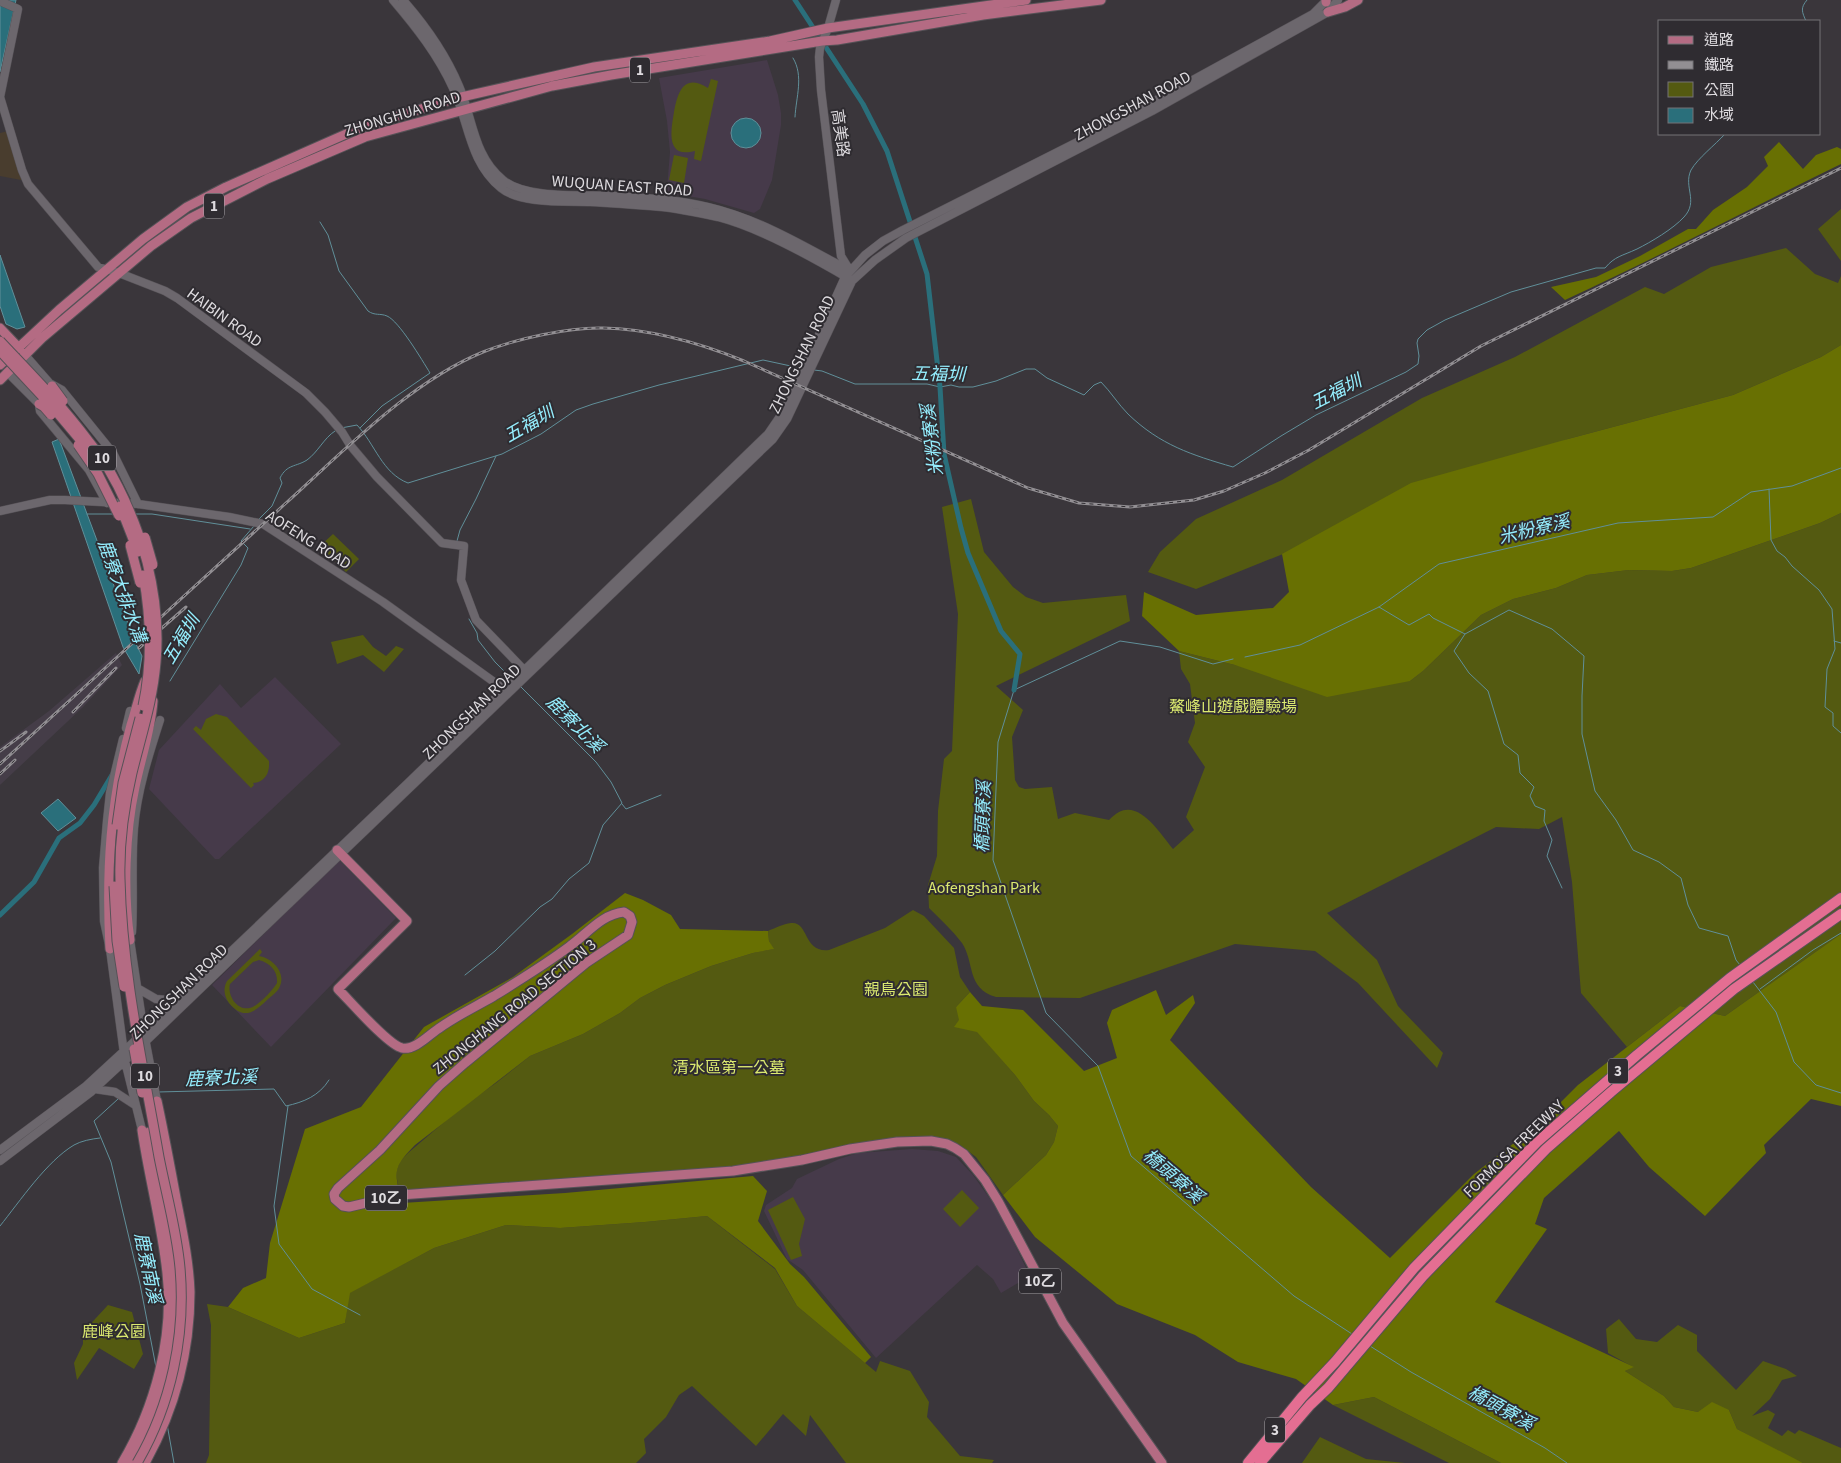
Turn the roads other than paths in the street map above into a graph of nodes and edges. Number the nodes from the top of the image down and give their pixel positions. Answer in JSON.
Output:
{"nodes":[{"id":1,"x":393,"y":0,"type":"edge"},
{"id":2,"x":403,"y":0,"type":"edge"},
{"id":3,"x":836,"y":0,"type":"edge"},
{"id":4,"x":1026,"y":0,"type":"edge"},
{"id":5,"x":1101,"y":0,"type":"edge"},
{"id":6,"x":1338,"y":0,"type":"edge"},
{"id":7,"x":1358,"y":0,"type":"edge"},
{"id":8,"x":1326,"y":1,"type":"edge"},
{"id":9,"x":0,"y":2,"type":"edge"},
{"id":10,"x":1328,"y":12,"type":"junction"},
{"id":11,"x":828,"y":29,"type":"junction"},
{"id":12,"x":821,"y":45,"type":"junction"},
{"id":13,"x":0,"y":97,"type":"edge"},
{"id":14,"x":460,"y":98,"type":"junction"},
{"id":15,"x":464,"y":110,"type":"junction"},
{"id":16,"x":1016,"y":177,"type":"junction"},
{"id":17,"x":930,"y":222,"type":"junction"},
{"id":18,"x":106,"y":270,"type":"junction"},
{"id":19,"x":119,"y":273,"type":"junction"},
{"id":20,"x":849,"y":276,"type":"junction"},
{"id":21,"x":0,"y":328,"type":"edge"},
{"id":22,"x":0,"y":341,"type":"edge"},
{"id":23,"x":18,"y":347,"type":"junction"},
{"id":24,"x":0,"y":351,"type":"edge"},
{"id":25,"x":26,"y":355,"type":"junction"},
{"id":26,"x":0,"y":364,"type":"edge"},
{"id":27,"x":7,"y":372,"type":"junction"},
{"id":28,"x":0,"y":380,"type":"edge"},
{"id":29,"x":51,"y":385,"type":"junction"},
{"id":30,"x":38,"y":404,"type":"junction"},
{"id":31,"x":106,"y":503,"type":"junction"},
{"id":32,"x":138,"y":504,"type":"junction"},
{"id":33,"x":0,"y":511,"type":"edge"},
{"id":34,"x":151,"y":602,"type":"junction"},
{"id":35,"x":526,"y":672,"type":"junction"},
{"id":36,"x":148,"y":674,"type":"junction"},
{"id":37,"x":153,"y":684,"type":"junction"},
{"id":38,"x":507,"y":691,"type":"junction"},
{"id":39,"x":130,"y":711,"type":"dead end"},
{"id":40,"x":160,"y":720,"type":"dead end"},
{"id":41,"x":339,"y":853,"type":"junction"},
{"id":42,"x":1841,"y":898,"type":"edge"},
{"id":43,"x":1841,"y":914,"type":"edge"},
{"id":44,"x":130,"y":940,"type":"junction"},
{"id":45,"x":110,"y":949,"type":"junction"},
{"id":46,"x":137,"y":988,"type":"junction"},
{"id":47,"x":178,"y":1001,"type":"junction"},
{"id":48,"x":144,"y":1033,"type":"junction"},
{"id":49,"x":146,"y":1041,"type":"junction"},
{"id":50,"x":123,"y":1051,"type":"junction"},
{"id":51,"x":125,"y":1061,"type":"junction"},
{"id":52,"x":151,"y":1075,"type":"junction"},
{"id":53,"x":95,"y":1088,"type":"junction"},
{"id":54,"x":157,"y":1101,"type":"joint"},
{"id":55,"x":135,"y":1105,"type":"junction"},
{"id":56,"x":142,"y":1130,"type":"joint"},
{"id":57,"x":0,"y":1150,"type":"edge"},
{"id":58,"x":0,"y":1161,"type":"edge"},
{"id":59,"x":122,"y":1463,"type":"edge"},
{"id":60,"x":131,"y":1463,"type":"edge"},
{"id":61,"x":137,"y":1463,"type":"edge"},
{"id":62,"x":145,"y":1463,"type":"edge"},
{"id":63,"x":1162,"y":1463,"type":"edge"},
{"id":64,"x":1248,"y":1463,"type":"edge"},
{"id":65,"x":1260,"y":1463,"type":"edge"}],
"edges":[{"from":1,"to":14,"type":"street"},
{"from":2,"to":14,"type":"street"},
{"from":3,"to":11,"type":"street","name":"高美路"},
{"from":4,"to":11,"type":"main road","number":"1"},
{"from":5,"to":12,"type":"main road","number":"1"},
{"from":6,"to":10,"type":"street","name":"ZHONGSHAN ROAD"},
{"from":7,"to":10,"type":"main road"},
{"from":8,"to":16,"type":"street","name":"ZHONGSHAN ROAD"},
{"from":9,"to":13,"type":"street"},
{"from":10,"to":16,"type":"street","name":"ZHONGSHAN ROAD"},
{"from":11,"to":12,"type":"street","name":"高美路"},
{"from":11,"to":14,"type":"main road","name":"ZHONGHUA ROAD","number":"1"},
{"from":12,"to":15,"type":"main road","name":"ZHONGHUA ROAD","number":"1"},
{"from":12,"to":20,"type":"street","name":"高美路"},
{"from":13,"to":18,"type":"street","name":"HAIBIN ROAD"},
{"from":14,"to":15,"type":"street","name":"WUQUAN EAST ROAD"},
{"from":14,"to":18,"type":"main road","name":"ZHONGHUA ROAD","number":"1"},
{"from":15,"to":19,"type":"main road","name":"ZHONGHUA ROAD","number":"1"},
{"from":15,"to":20,"type":"street","name":"WUQUAN EAST ROAD"},
{"from":16,"to":17,"type":"street","name":"ZHONGSHAN ROAD"},
{"from":17,"to":20,"type":"street","name":"ZHONGSHAN ROAD"},
{"from":17,"to":20,"type":"street","name":"ZHONGSHAN ROAD"},
{"from":18,"to":19,"type":"street","name":"HAIBIN ROAD"},
{"from":18,"to":23,"type":"main road","name":"ZHONGHUA ROAD","number":"1"},
{"from":19,"to":25,"type":"main road","name":"ZHONGHUA ROAD","number":"1"},
{"from":19,"to":35,"type":"street","name":"HAIBIN ROAD"},
{"from":20,"to":35,"type":"street","name":"ZHONGSHAN ROAD"},
{"from":21,"to":23,"type":"main road"},
{"from":22,"to":34,"type":"main road","number":"10","bridge":true},
{"from":23,"to":25,"type":"main road"},
{"from":23,"to":26,"type":"main road","name":"ZHONGHUA ROAD","number":"1"},
{"from":24,"to":34,"type":"main road","number":"10","bridge":true},
{"from":25,"to":27,"type":"main road","name":"ZHONGHUA ROAD","number":"1"},
{"from":25,"to":29,"type":"street"},
{"from":26,"to":27,"type":"main road"},
{"from":27,"to":28,"type":"main road","name":"ZHONGHUA ROAD","number":"1"},
{"from":27,"to":30,"type":"street"},
{"from":29,"to":32,"type":"street"},
{"from":29,"to":34,"type":"main road","bridge":true},
{"from":30,"to":31,"type":"street"},
{"from":30,"to":34,"type":"main road","bridge":true},
{"from":31,"to":32,"type":"street","name":"AOFENG ROAD"},
{"from":31,"to":33,"type":"street","name":"AOFENG ROAD"},
{"from":32,"to":38,"type":"street","name":"AOFENG ROAD"},
{"from":34,"to":36,"type":"main road","number":"10","bridge":true},
{"from":34,"to":37,"type":"main road","number":"10","bridge":true},
{"from":35,"to":38,"type":"street","name":"ZHONGSHAN ROAD"},
{"from":36,"to":45,"type":"main road","bridge":true},
{"from":36,"to":60,"type":"main road","number":"10","bridge":true},
{"from":37,"to":44,"type":"main road","bridge":true},
{"from":37,"to":61,"type":"main road","number":"10","bridge":true},
{"from":38,"to":41,"type":"street","name":"ZHONGSHAN ROAD"},
{"from":39,"to":45,"type":"street"},
{"from":40,"to":44,"type":"street"},
{"from":41,"to":47,"type":"street","name":"ZHONGSHAN ROAD"},
{"from":41,"to":49,"type":"street","name":"ZHONGSHAN ROAD"},
{"from":41,"to":63,"type":"main road","name":"ZHONGHANG ROAD SECTION 3","number":"10乙"},
{"from":42,"to":64,"type":"highway","name":"FORMOSA FREEWAY","number":"3"},
{"from":43,"to":65,"type":"highway","name":"FORMOSA FREEWAY","number":"3"},
{"from":44,"to":46,"type":"street"},
{"from":45,"to":50,"type":"street"},
{"from":46,"to":47,"type":"street"},
{"from":46,"to":48,"type":"street"},
{"from":47,"to":48,"type":"street","name":"ZHONGSHAN ROAD"},
{"from":48,"to":49,"type":"street"},
{"from":48,"to":50,"type":"street","name":"ZHONGSHAN ROAD"},
{"from":49,"to":51,"type":"street","name":"ZHONGSHAN ROAD"},
{"from":49,"to":52,"type":"street"},
{"from":50,"to":51,"type":"street"},
{"from":50,"to":57,"type":"street","name":"ZHONGSHAN ROAD"},
{"from":51,"to":52,"type":"street"},
{"from":51,"to":53,"type":"street","name":"ZHONGSHAN ROAD"},
{"from":51,"to":55,"type":"street"},
{"from":52,"to":54,"type":"street"},
{"from":53,"to":55,"type":"street"},
{"from":53,"to":58,"type":"street","name":"ZHONGSHAN ROAD"},
{"from":54,"to":62,"type":"main road"},
{"from":55,"to":56,"type":"street"},
{"from":56,"to":59,"type":"main road"}]}
